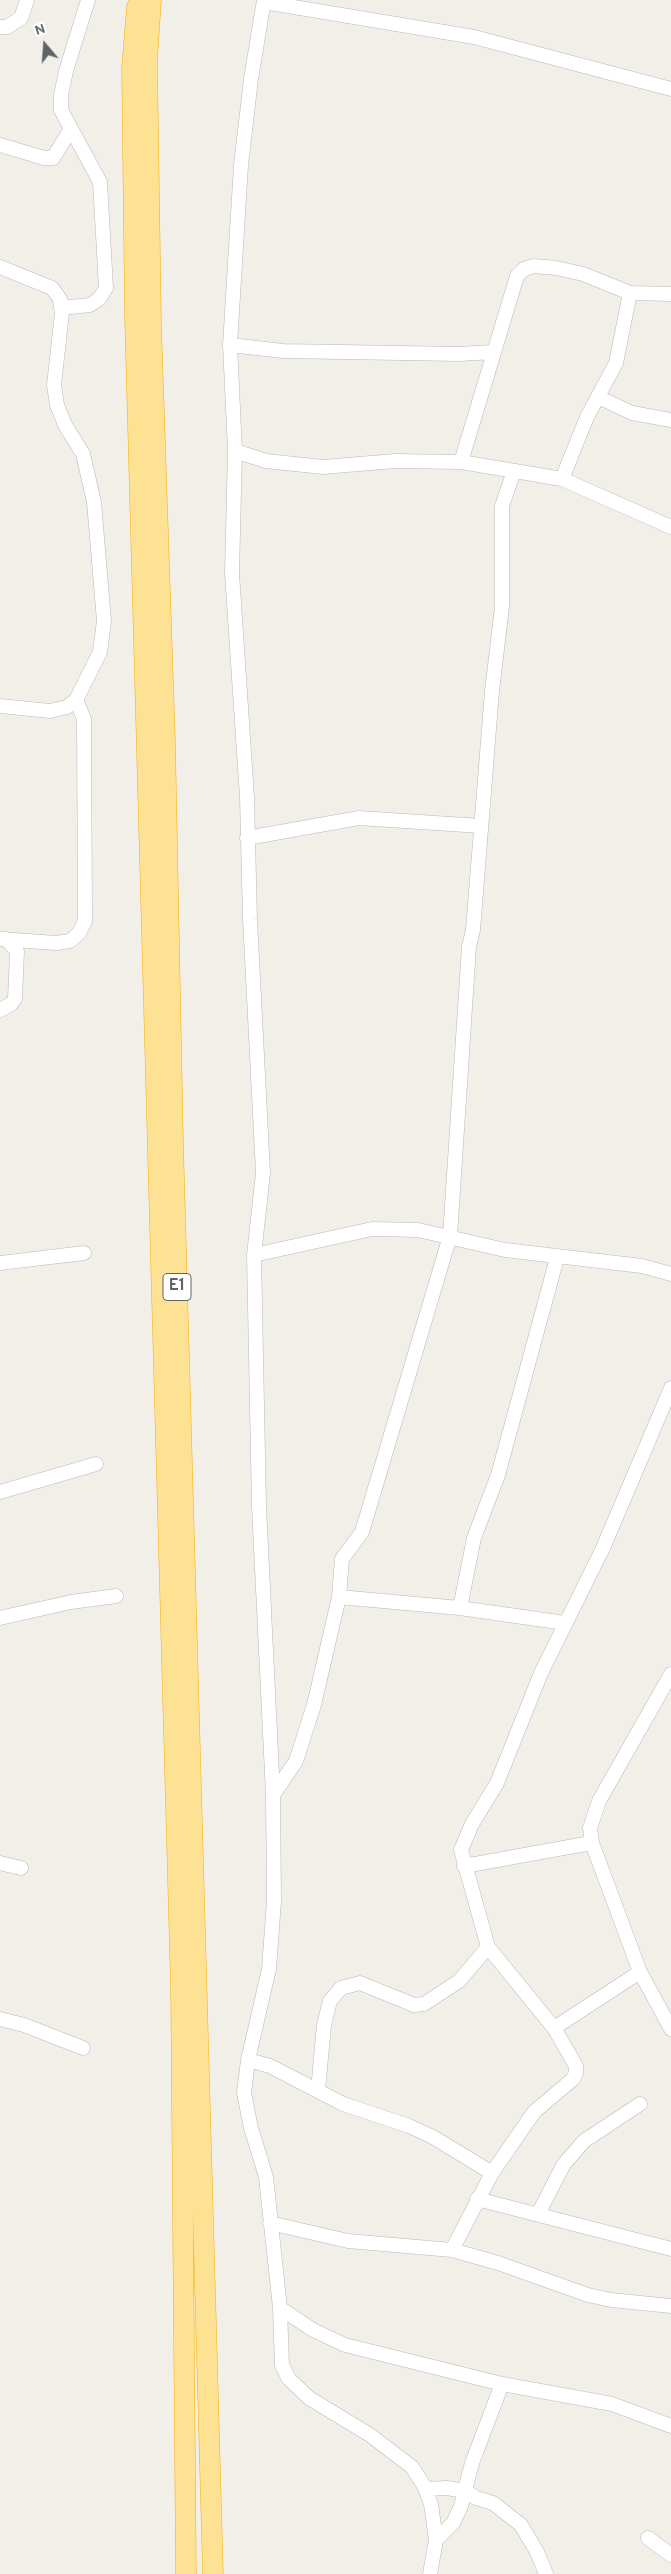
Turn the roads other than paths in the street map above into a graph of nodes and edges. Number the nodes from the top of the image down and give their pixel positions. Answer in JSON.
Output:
{"nodes":[{"id":1,"x":27,"y":0,"type":"edge"},
{"id":2,"x":88,"y":0,"type":"edge"},
{"id":3,"x":137,"y":0,"type":"edge"},
{"id":4,"x":151,"y":0,"type":"edge"},
{"id":5,"x":264,"y":1,"type":"edge"},
{"id":6,"x":0,"y":27,"type":"edge"},
{"id":7,"x":671,"y":89,"type":"edge"},
{"id":8,"x":71,"y":129,"type":"junction"},
{"id":9,"x":0,"y":145,"type":"edge"},
{"id":10,"x":0,"y":268,"type":"edge"},
{"id":11,"x":630,"y":293,"type":"junction"},
{"id":12,"x":671,"y":294,"type":"edge"},
{"id":13,"x":61,"y":308,"type":"junction"},
{"id":14,"x":230,"y":346,"type":"junction"},
{"id":15,"x":493,"y":352,"type":"junction"},
{"id":16,"x":598,"y":397,"type":"junction"},
{"id":17,"x":671,"y":420,"type":"edge"},
{"id":18,"x":235,"y":451,"type":"junction"},
{"id":19,"x":461,"y":462,"type":"junction"},
{"id":20,"x":514,"y":471,"type":"junction"},
{"id":21,"x":562,"y":479,"type":"junction"},
{"id":22,"x":671,"y":527,"type":"edge"},
{"id":23,"x":76,"y":700,"type":"junction"},
{"id":24,"x":0,"y":706,"type":"edge"},
{"id":25,"x":481,"y":826,"type":"junction"},
{"id":26,"x":247,"y":838,"type":"junction"},
{"id":27,"x":3,"y":939,"type":"edge"},
{"id":28,"x":0,"y":1010,"type":"edge"},
{"id":29,"x":450,"y":1236,"type":"junction"},
{"id":30,"x":84,"y":1253,"type":"dead end"},
{"id":31,"x":254,"y":1255,"type":"junction"},
{"id":32,"x":557,"y":1258,"type":"junction"},
{"id":33,"x":0,"y":1264,"type":"edge"},
{"id":34,"x":671,"y":1274,"type":"edge"},
{"id":35,"x":671,"y":1388,"type":"edge"},
{"id":36,"x":96,"y":1464,"type":"dead end"},
{"id":37,"x":0,"y":1492,"type":"edge"},
{"id":38,"x":116,"y":1596,"type":"dead end"},
{"id":39,"x":339,"y":1597,"type":"junction"},
{"id":40,"x":460,"y":1608,"type":"junction"},
{"id":41,"x":0,"y":1618,"type":"edge"},
{"id":42,"x":565,"y":1623,"type":"junction"},
{"id":43,"x":671,"y":1674,"type":"edge"},
{"id":44,"x":273,"y":1795,"type":"junction"},
{"id":45,"x":591,"y":1843,"type":"junction"},
{"id":46,"x":0,"y":1863,"type":"edge"},
{"id":47,"x":464,"y":1866,"type":"junction"},
{"id":48,"x":21,"y":1868,"type":"dead end"},
{"id":49,"x":488,"y":1947,"type":"junction"},
{"id":50,"x":640,"y":1972,"type":"junction"},
{"id":51,"x":0,"y":2019,"type":"edge"},
{"id":52,"x":554,"y":2028,"type":"junction"},
{"id":53,"x":671,"y":2029,"type":"edge"},
{"id":54,"x":83,"y":2048,"type":"dead end"},
{"id":55,"x":248,"y":2060,"type":"junction"},
{"id":56,"x":318,"y":2090,"type":"junction"},
{"id":57,"x":640,"y":2104,"type":"dead end"},
{"id":58,"x":492,"y":2173,"type":"junction"},
{"id":59,"x":477,"y":2199,"type":"junction"},
{"id":60,"x":538,"y":2214,"type":"junction"},
{"id":61,"x":270,"y":2222,"type":"junction"},
{"id":62,"x":671,"y":2249,"type":"edge"},
{"id":63,"x":452,"y":2250,"type":"junction"},
{"id":64,"x":671,"y":2306,"type":"edge"},
{"id":65,"x":280,"y":2308,"type":"junction"},
{"id":66,"x":502,"y":2384,"type":"junction"},
{"id":67,"x":671,"y":2426,"type":"edge"},
{"id":68,"x":425,"y":2489,"type":"junction"},
{"id":69,"x":465,"y":2491,"type":"junction"},
{"id":70,"x":648,"y":2538,"type":"dead end"},
{"id":71,"x":436,"y":2540,"type":"junction"},
{"id":72,"x":671,"y":2555,"type":"edge"},
{"id":73,"x":186,"y":2574,"type":"edge"},
{"id":74,"x":213,"y":2574,"type":"edge"},
{"id":75,"x":430,"y":2574,"type":"edge"},
{"id":76,"x":546,"y":2574,"type":"edge"}],
"edges":[{"from":1,"to":6,"type":"street"},
{"from":2,"to":8,"type":"street"},
{"from":3,"to":73,"type":"highway","number":"E1"},
{"from":4,"to":74,"type":"highway","number":"E1"},
{"from":5,"to":7,"type":"street"},
{"from":5,"to":14,"type":"street"},
{"from":8,"to":9,"type":"street"},
{"from":8,"to":13,"type":"street"},
{"from":10,"to":13,"type":"street"},
{"from":11,"to":12,"type":"street"},
{"from":11,"to":15,"type":"street"},
{"from":11,"to":16,"type":"street"},
{"from":13,"to":23,"type":"street"},
{"from":14,"to":15,"type":"street"},
{"from":14,"to":18,"type":"street"},
{"from":15,"to":19,"type":"street"},
{"from":16,"to":17,"type":"street"},
{"from":16,"to":21,"type":"street"},
{"from":18,"to":19,"type":"street"},
{"from":18,"to":26,"type":"street"},
{"from":19,"to":20,"type":"street"},
{"from":20,"to":21,"type":"street"},
{"from":20,"to":25,"type":"street"},
{"from":21,"to":22,"type":"street"},
{"from":23,"to":24,"type":"street"},
{"from":23,"to":27,"type":"street"},
{"from":25,"to":26,"type":"street"},
{"from":25,"to":29,"type":"street"},
{"from":26,"to":31,"type":"street"},
{"from":27,"to":28,"type":"street"},
{"from":29,"to":31,"type":"street"},
{"from":29,"to":32,"type":"street"},
{"from":29,"to":39,"type":"street"},
{"from":30,"to":33,"type":"street"},
{"from":31,"to":44,"type":"street"},
{"from":32,"to":34,"type":"street"},
{"from":32,"to":40,"type":"street"},
{"from":35,"to":42,"type":"street"},
{"from":36,"to":37,"type":"street"},
{"from":38,"to":41,"type":"street"},
{"from":39,"to":40,"type":"street"},
{"from":39,"to":44,"type":"street"},
{"from":40,"to":42,"type":"street"},
{"from":42,"to":47,"type":"street"},
{"from":43,"to":45,"type":"street"},
{"from":44,"to":55,"type":"street"},
{"from":45,"to":47,"type":"street"},
{"from":45,"to":50,"type":"street"},
{"from":46,"to":48,"type":"street"},
{"from":47,"to":49,"type":"street"},
{"from":49,"to":52,"type":"street"},
{"from":49,"to":56,"type":"street"},
{"from":50,"to":52,"type":"street"},
{"from":50,"to":53,"type":"street"},
{"from":51,"to":54,"type":"street"},
{"from":52,"to":58,"type":"street"},
{"from":55,"to":56,"type":"street"},
{"from":55,"to":61,"type":"street"},
{"from":56,"to":58,"type":"street"},
{"from":57,"to":60,"type":"street"},
{"from":58,"to":59,"type":"street"},
{"from":59,"to":60,"type":"street"},
{"from":59,"to":63,"type":"street"},
{"from":60,"to":62,"type":"street"},
{"from":61,"to":63,"type":"street"},
{"from":61,"to":65,"type":"street"},
{"from":63,"to":64,"type":"street"},
{"from":65,"to":66,"type":"street"},
{"from":65,"to":68,"type":"street"},
{"from":66,"to":67,"type":"street"},
{"from":66,"to":69,"type":"street"},
{"from":68,"to":69,"type":"street"},
{"from":68,"to":71,"type":"street"},
{"from":69,"to":71,"type":"street"},
{"from":69,"to":76,"type":"street"},
{"from":70,"to":72,"type":"street"},
{"from":71,"to":75,"type":"street"}]}
